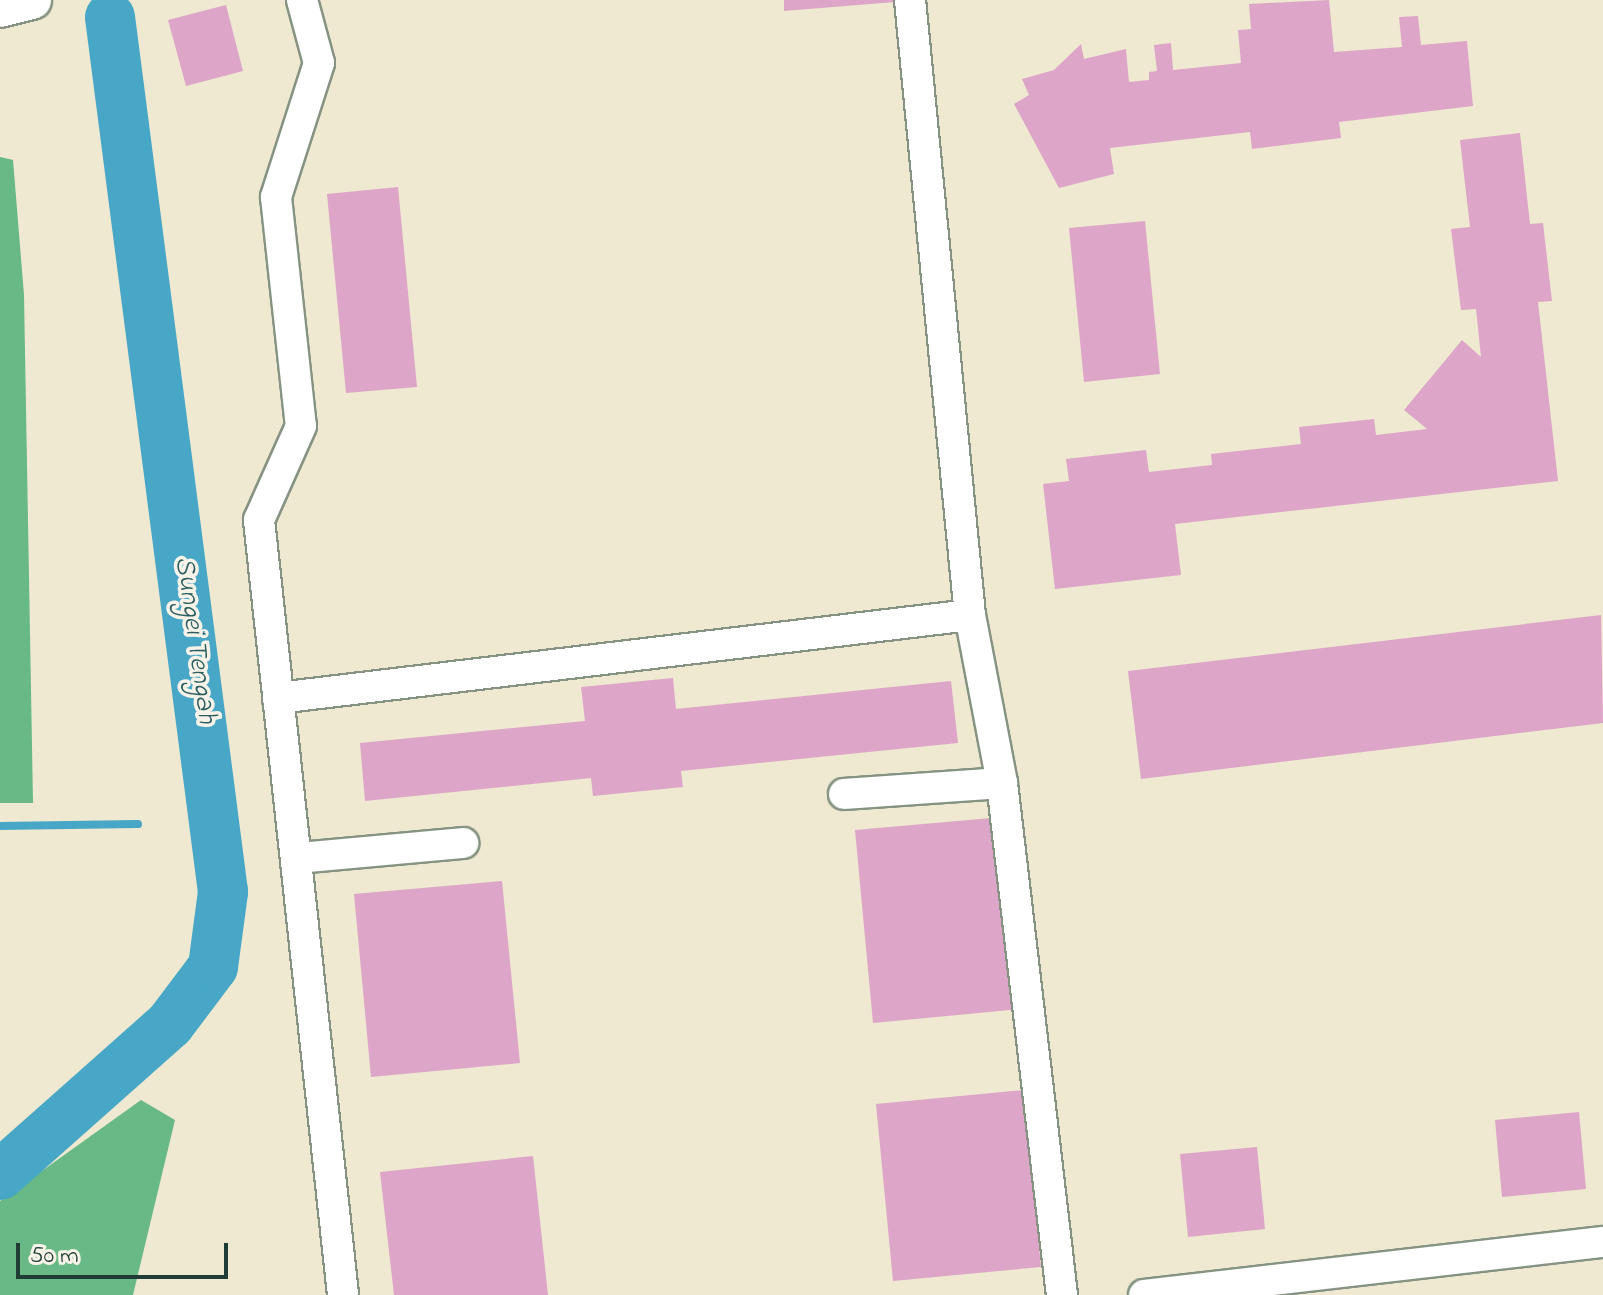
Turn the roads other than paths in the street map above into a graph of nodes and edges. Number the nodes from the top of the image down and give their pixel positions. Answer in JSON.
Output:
{"nodes":[{"id":1,"x":32,"y":0,"type":"edge"},
{"id":2,"x":302,"y":0,"type":"edge"},
{"id":3,"x":910,"y":0,"type":"edge"},
{"id":4,"x":0,"y":8,"type":"edge"},
{"id":5,"x":970,"y":615,"type":"junction"},
{"id":6,"x":278,"y":698,"type":"junction"},
{"id":7,"x":1002,"y":783,"type":"junction"},
{"id":8,"x":844,"y":794,"type":"dead end"},
{"id":9,"x":463,"y":843,"type":"dead end"},
{"id":10,"x":298,"y":858,"type":"junction"},
{"id":11,"x":1603,"y":1242,"type":"edge"},
{"id":12,"x":343,"y":1295,"type":"edge"},
{"id":13,"x":1062,"y":1295,"type":"edge"},
{"id":14,"x":1144,"y":1295,"type":"edge"}],
"edges":[{"from":1,"to":4,"type":"main road"},
{"from":2,"to":6,"type":"lane"},
{"from":3,"to":5,"type":"lane"},
{"from":5,"to":6,"type":"lane"},
{"from":5,"to":7,"type":"lane"},
{"from":6,"to":10,"type":"lane"},
{"from":7,"to":8,"type":"lane"},
{"from":7,"to":13,"type":"lane"},
{"from":9,"to":10,"type":"lane"},
{"from":10,"to":12,"type":"lane"},
{"from":11,"to":14,"type":"lane"}]}
